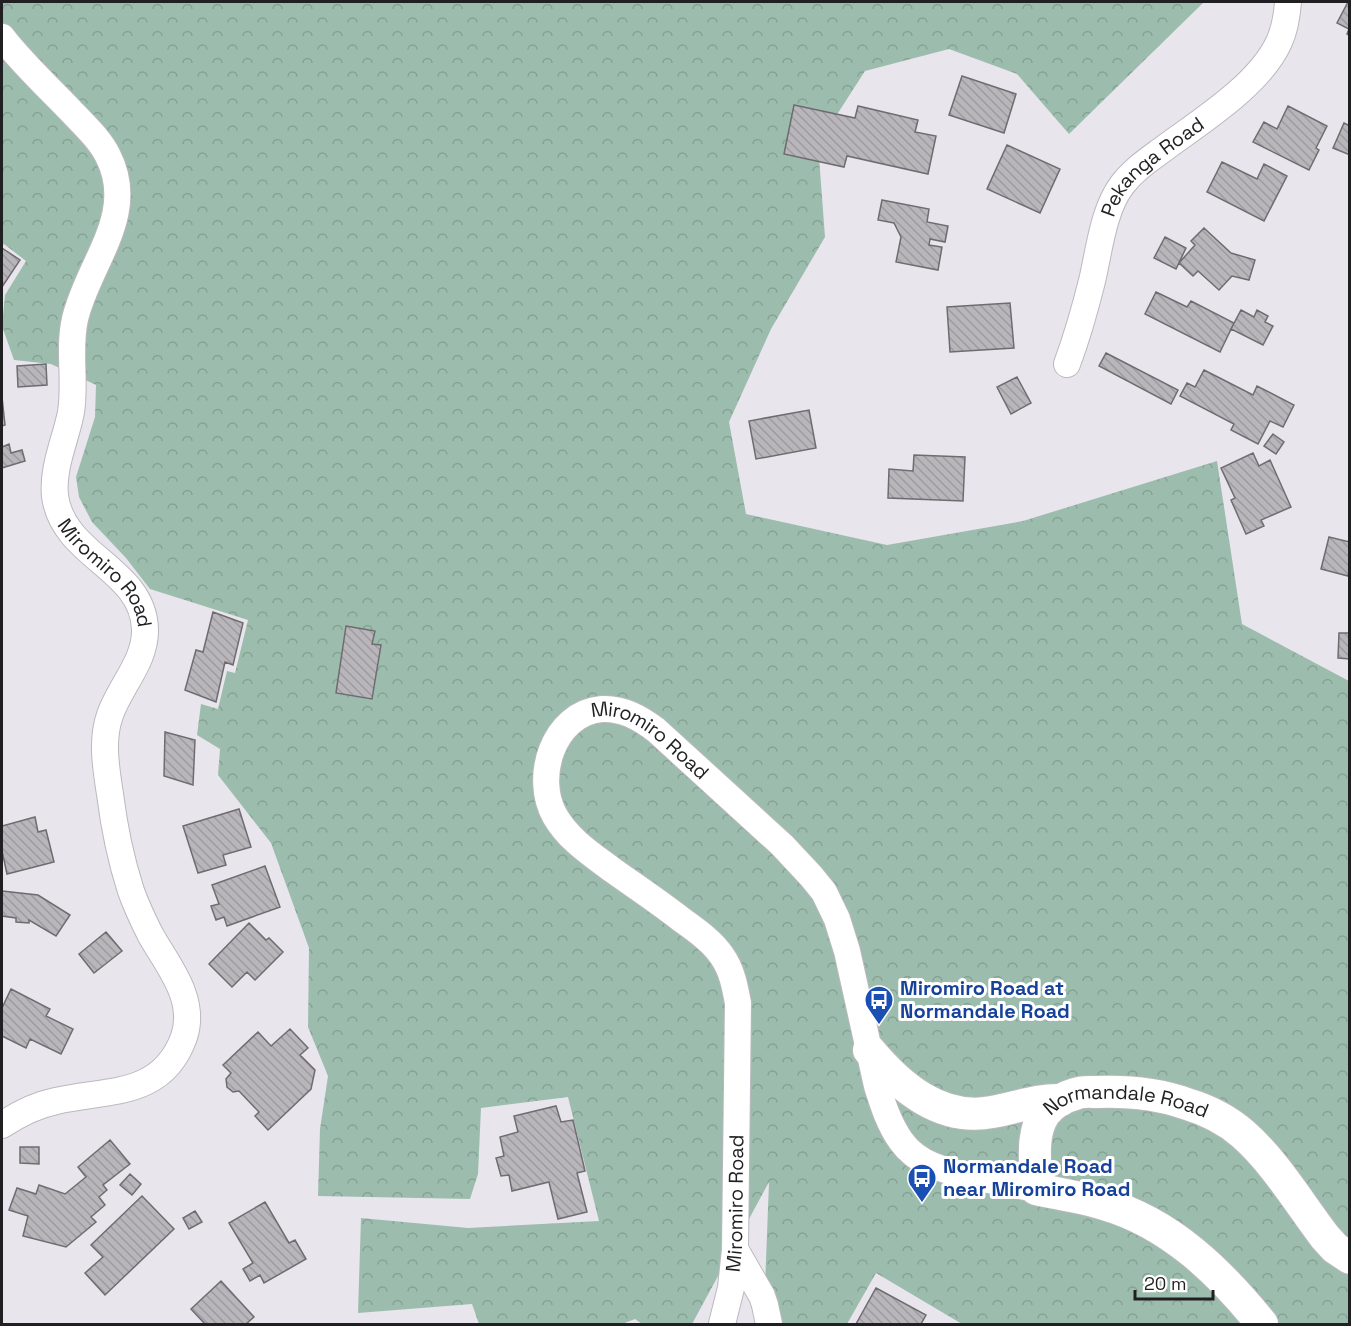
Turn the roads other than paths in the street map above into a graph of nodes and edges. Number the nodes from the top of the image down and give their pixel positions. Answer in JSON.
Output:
{"nodes":[{"id":1,"x":1288,"y":2,"type":"edge"},
{"id":2,"x":2,"y":37,"type":"edge"},
{"id":3,"x":1067,"y":364,"type":"dead end"},
{"id":4,"x":869,"y":1050,"type":"junction"},
{"id":5,"x":1061,"y":1100,"type":"junction"},
{"id":6,"x":2,"y":1125,"type":"edge"},
{"id":7,"x":1036,"y":1189,"type":"junction"},
{"id":8,"x":735,"y":1249,"type":"junction"},
{"id":9,"x":1350,"y":1258,"type":"edge"},
{"id":10,"x":722,"y":1324,"type":"edge"},
{"id":11,"x":769,"y":1324,"type":"edge"},
{"id":12,"x":1262,"y":1324,"type":"edge"}],
"edges":[{"from":1,"to":3,"type":"street","name":"Pekanga Road"},
{"from":2,"to":6,"type":"street","name":"Miromiro Road"},
{"from":4,"to":5,"type":"street"},
{"from":4,"to":7,"type":"street","name":"Miromiro Road"},
{"from":4,"to":8,"type":"street","name":"Miromiro Road"},
{"from":5,"to":7,"type":"street","name":"Normandale Road"},
{"from":5,"to":9,"type":"street","name":"Normandale Road"},
{"from":7,"to":12,"type":"street"},
{"from":8,"to":10,"type":"street","name":"Miromiro Road"},
{"from":8,"to":11,"type":"street"}]}
